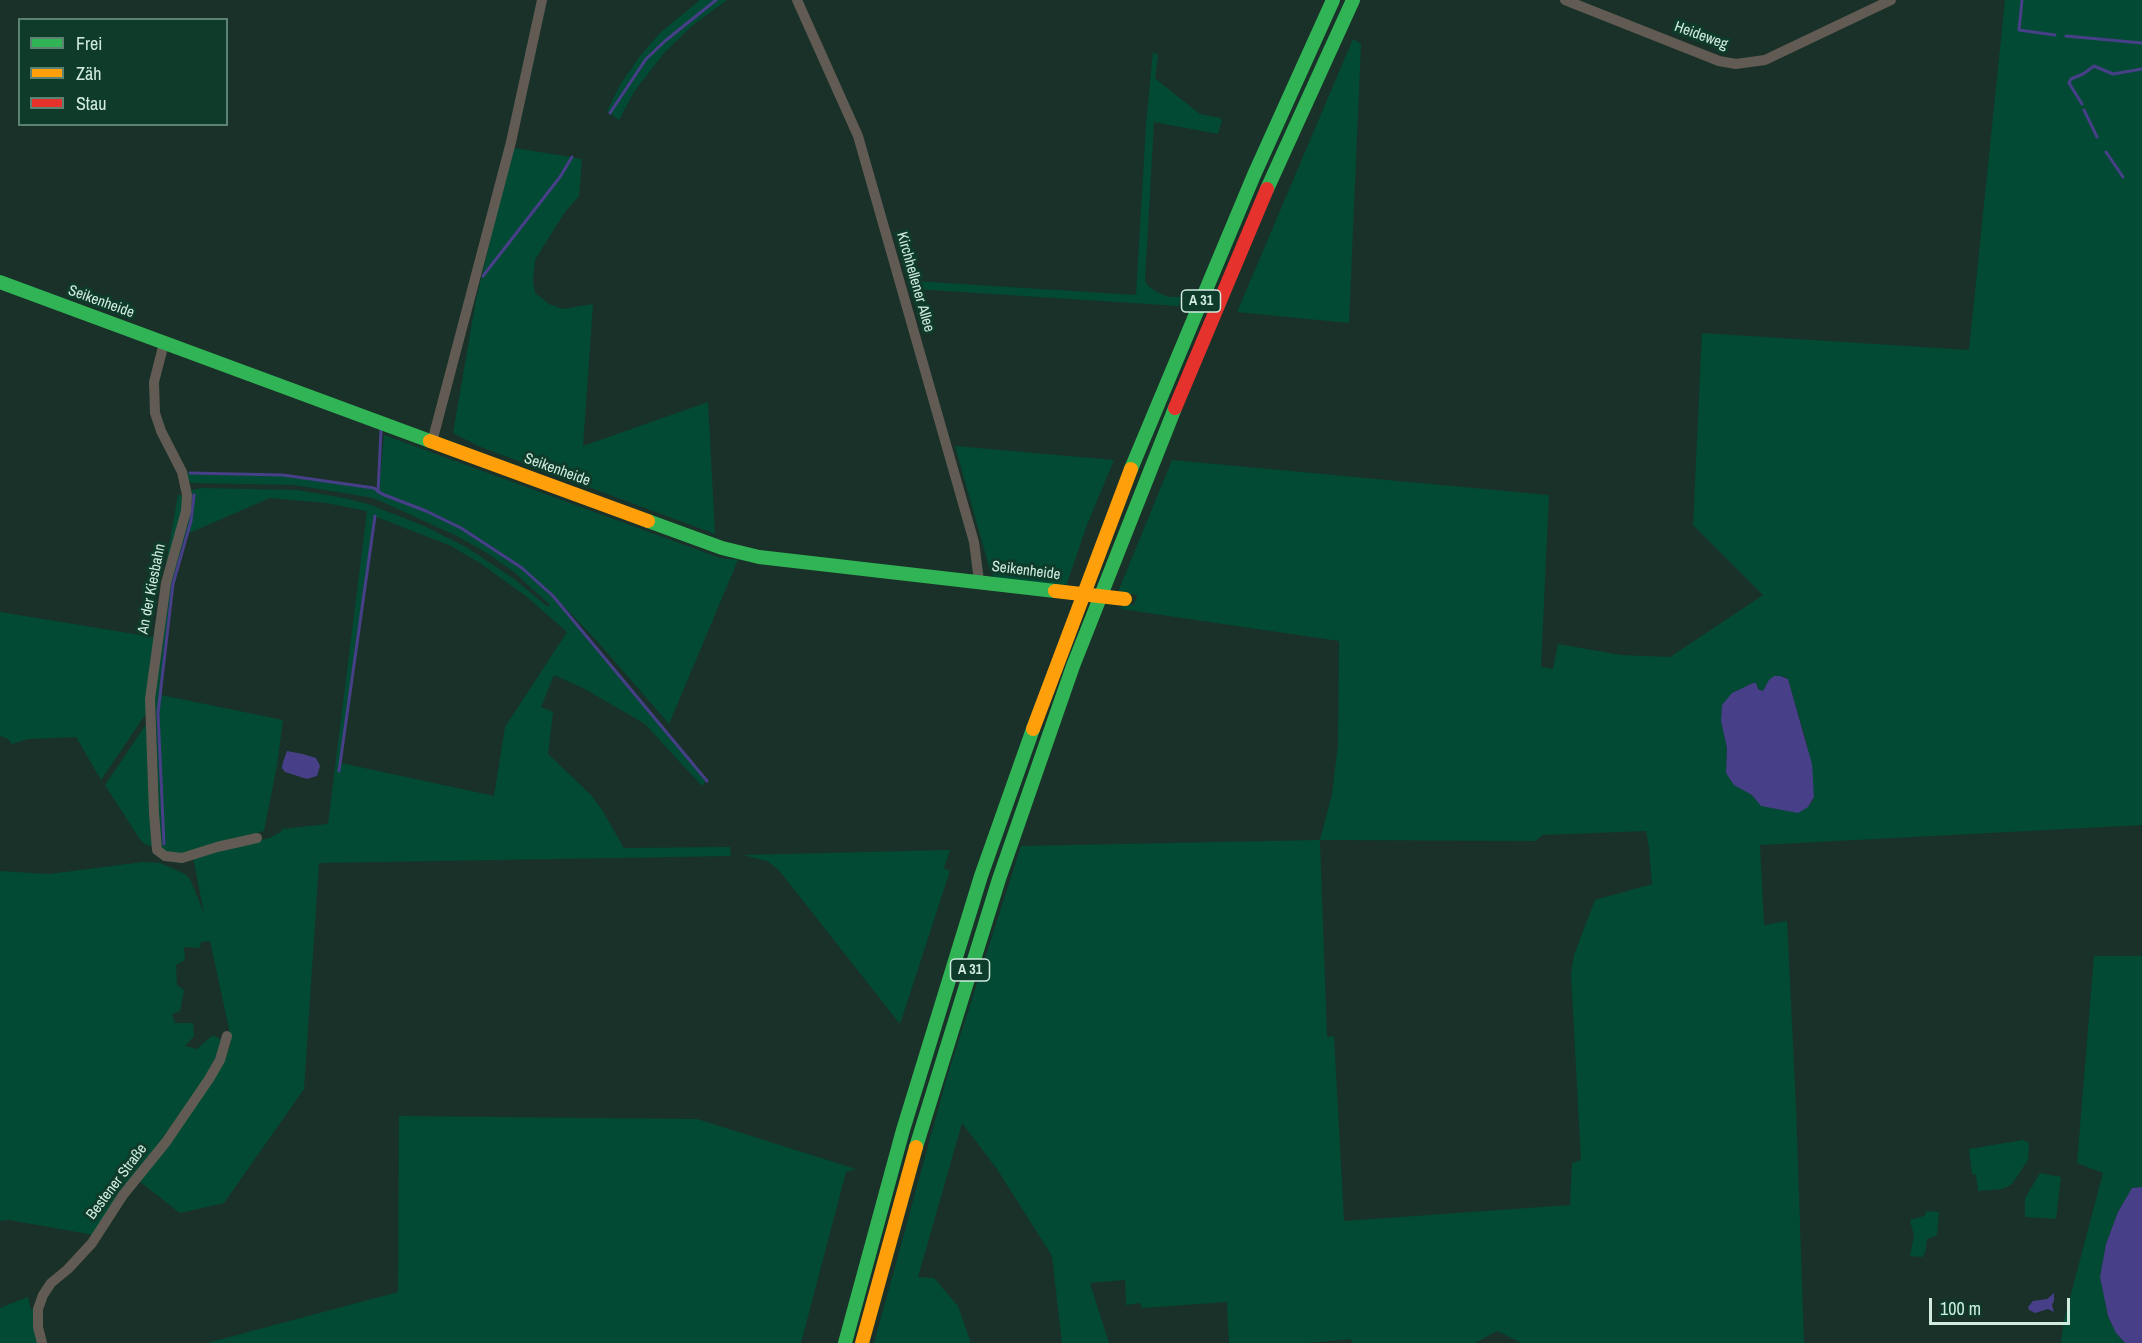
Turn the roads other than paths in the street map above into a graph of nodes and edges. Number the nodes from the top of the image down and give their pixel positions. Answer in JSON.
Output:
{"nodes":[{"id":1,"x":542,"y":0,"type":"edge"},
{"id":2,"x":796,"y":0,"type":"edge"},
{"id":3,"x":1333,"y":0,"type":"edge"},
{"id":4,"x":1353,"y":0,"type":"edge"},
{"id":5,"x":1565,"y":0,"type":"edge"},
{"id":6,"x":1891,"y":0,"type":"edge"},
{"id":7,"x":0,"y":282,"type":"edge"},
{"id":8,"x":164,"y":343,"type":"junction"},
{"id":9,"x":432,"y":442,"type":"junction"},
{"id":10,"x":979,"y":581,"type":"junction"},
{"id":11,"x":1125,"y":599,"type":"dead end"},
{"id":12,"x":257,"y":838,"type":"dead end"},
{"id":13,"x":228,"y":1036,"type":"dead end"},
{"id":14,"x":42,"y":1343,"type":"edge"},
{"id":15,"x":845,"y":1343,"type":"edge"},
{"id":16,"x":862,"y":1343,"type":"edge"}],
"edges":[{"from":1,"to":9,"type":"street"},
{"from":2,"to":10,"type":"street","name":"Kirchhellener Allee"},
{"from":3,"to":15,"type":"main road","number":"A 31"},
{"from":4,"to":16,"type":"main road","number":"A 31"},
{"from":5,"to":6,"type":"street","name":"Heideweg"},
{"from":7,"to":8,"type":"main road","name":"Seikenheide"},
{"from":8,"to":9,"type":"main road","name":"Seikenheide"},
{"from":8,"to":12,"type":"street","name":"An der Kiesbahn"},
{"from":9,"to":10,"type":"main road","name":"Seikenheide"},
{"from":10,"to":11,"type":"main road","name":"Seikenheide","bridge":true},
{"from":13,"to":14,"type":"street","name":"Bestener Straße"}]}
